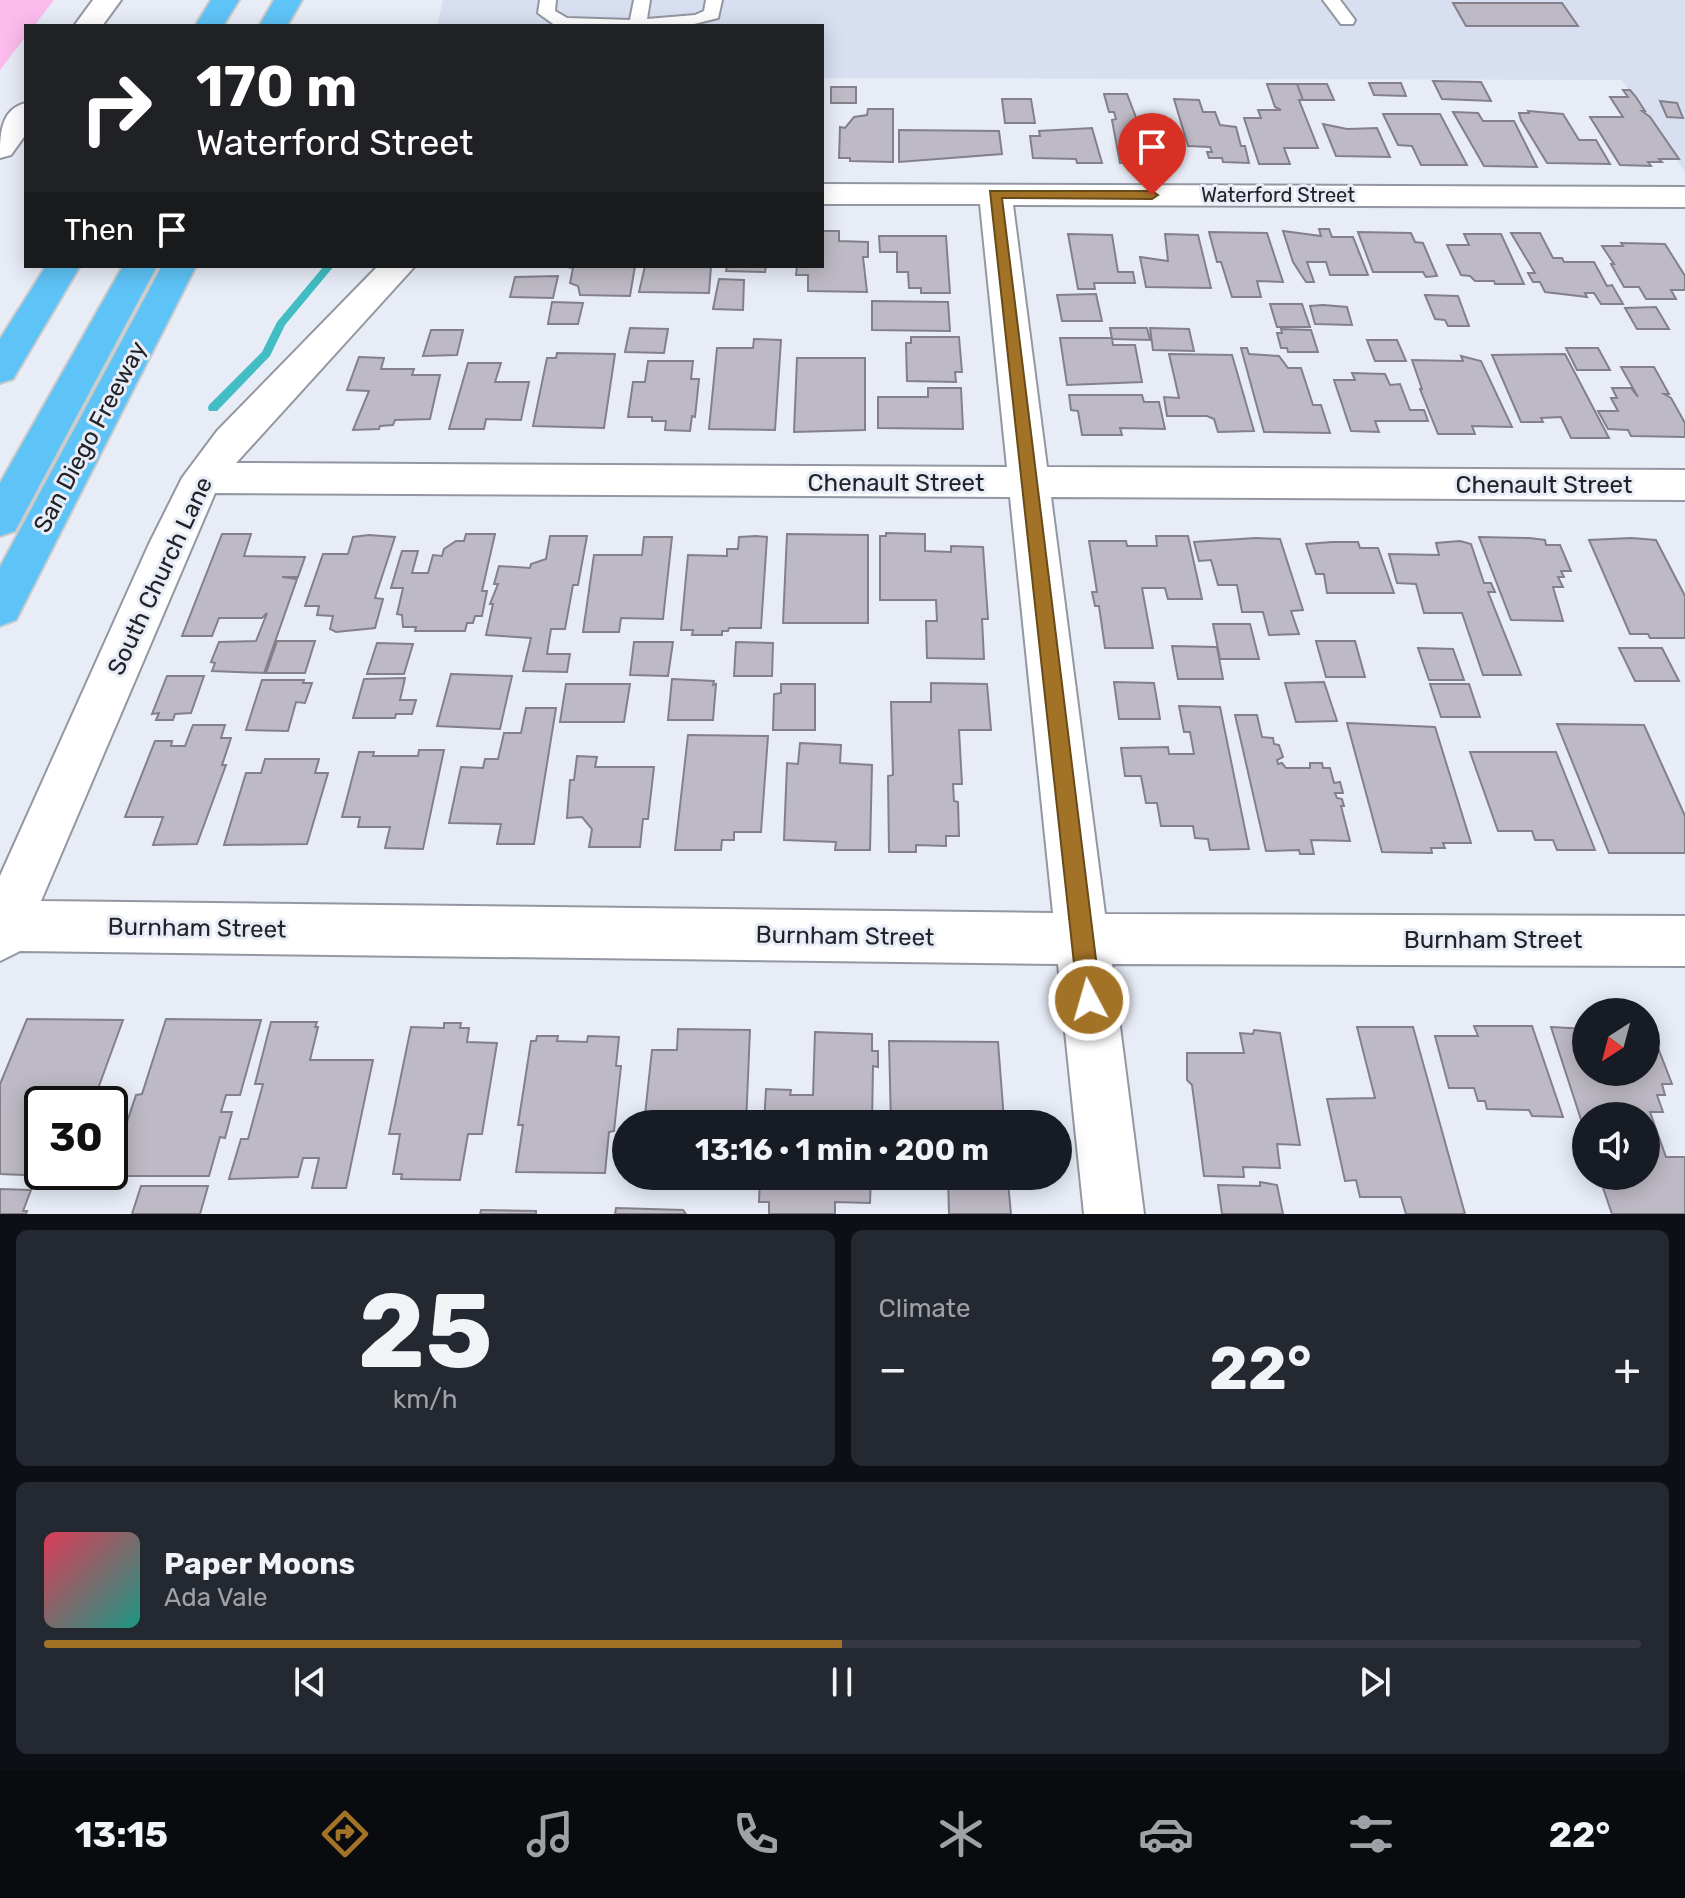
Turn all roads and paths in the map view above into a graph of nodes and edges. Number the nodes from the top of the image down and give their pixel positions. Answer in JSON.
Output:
{"nodes":[{"id":1,"x":107,"y":0,"type":"edge"},
{"id":2,"x":225,"y":0,"type":"edge"},
{"id":3,"x":288,"y":0,"type":"edge"},
{"id":4,"x":548,"y":0,"type":"edge"},
{"id":5,"x":642,"y":0,"type":"edge"},
{"id":6,"x":714,"y":0,"type":"edge"},
{"id":7,"x":1331,"y":0,"type":"edge"},
{"id":8,"x":1347,"y":20,"type":"dead end"},
{"id":9,"x":89,"y":24,"type":"edge"},
{"id":10,"x":210,"y":24,"type":"edge"},
{"id":11,"x":274,"y":24,"type":"edge"},
{"id":12,"x":600,"y":24,"type":"edge"},
{"id":13,"x":637,"y":24,"type":"edge"},
{"id":14,"x":649,"y":24,"type":"edge"},
{"id":15,"x":24,"y":115,"type":"edge"},
{"id":16,"x":0,"y":148,"type":"edge"},
{"id":17,"x":824,"y":194,"type":"edge"},
{"id":18,"x":995,"y":194,"type":"junction"},
{"id":19,"x":1685,"y":197,"type":"edge"},
{"id":20,"x":62,"y":268,"type":"edge"},
{"id":21,"x":139,"y":268,"type":"edge"},
{"id":22,"x":178,"y":268,"type":"edge"},
{"id":23,"x":396,"y":268,"type":"edge"},
{"id":24,"x":0,"y":370,"type":"edge"},
{"id":25,"x":202,"y":478,"type":"junction"},
{"id":26,"x":1028,"y":484,"type":"junction"},
{"id":27,"x":1685,"y":485,"type":"edge"},
{"id":28,"x":0,"y":520,"type":"edge"},
{"id":29,"x":0,"y":608,"type":"edge"},
{"id":30,"x":2,"y":931,"type":"edge"},
{"id":31,"x":1082,"y":939,"type":"junction"},
{"id":32,"x":1685,"y":941,"type":"edge"},
{"id":33,"x":1114,"y":1214,"type":"edge"}],
"edges":[{"from":1,"to":9,"type":"street"},
{"from":2,"to":10,"type":"highway"},
{"from":3,"to":11,"type":"highway"},
{"from":4,"to":12,"type":"lane"},
{"from":5,"to":13,"type":"lane"},
{"from":6,"to":14,"type":"lane"},
{"from":7,"to":8,"type":"lane"},
{"from":15,"to":16,"type":"street"},
{"from":17,"to":18,"type":"street","name":"Waterford Street"},
{"from":18,"to":19,"type":"street","name":"Waterford Street"},
{"from":18,"to":26,"type":"street"},
{"from":20,"to":24,"type":"highway"},
{"from":21,"to":28,"type":"highway"},
{"from":22,"to":29,"type":"highway","name":"San Diego Freeway"},
{"from":23,"to":25,"type":"street","name":"South Church Lane"},
{"from":25,"to":26,"type":"street","name":"Chenault Street"},
{"from":25,"to":30,"type":"street","name":"South Church Lane"},
{"from":26,"to":27,"type":"street","name":"Chenault Street"},
{"from":26,"to":31,"type":"street"},
{"from":30,"to":31,"type":"street","name":"Burnham Street"},
{"from":31,"to":32,"type":"street","name":"Burnham Street"},
{"from":31,"to":33,"type":"street"}]}
